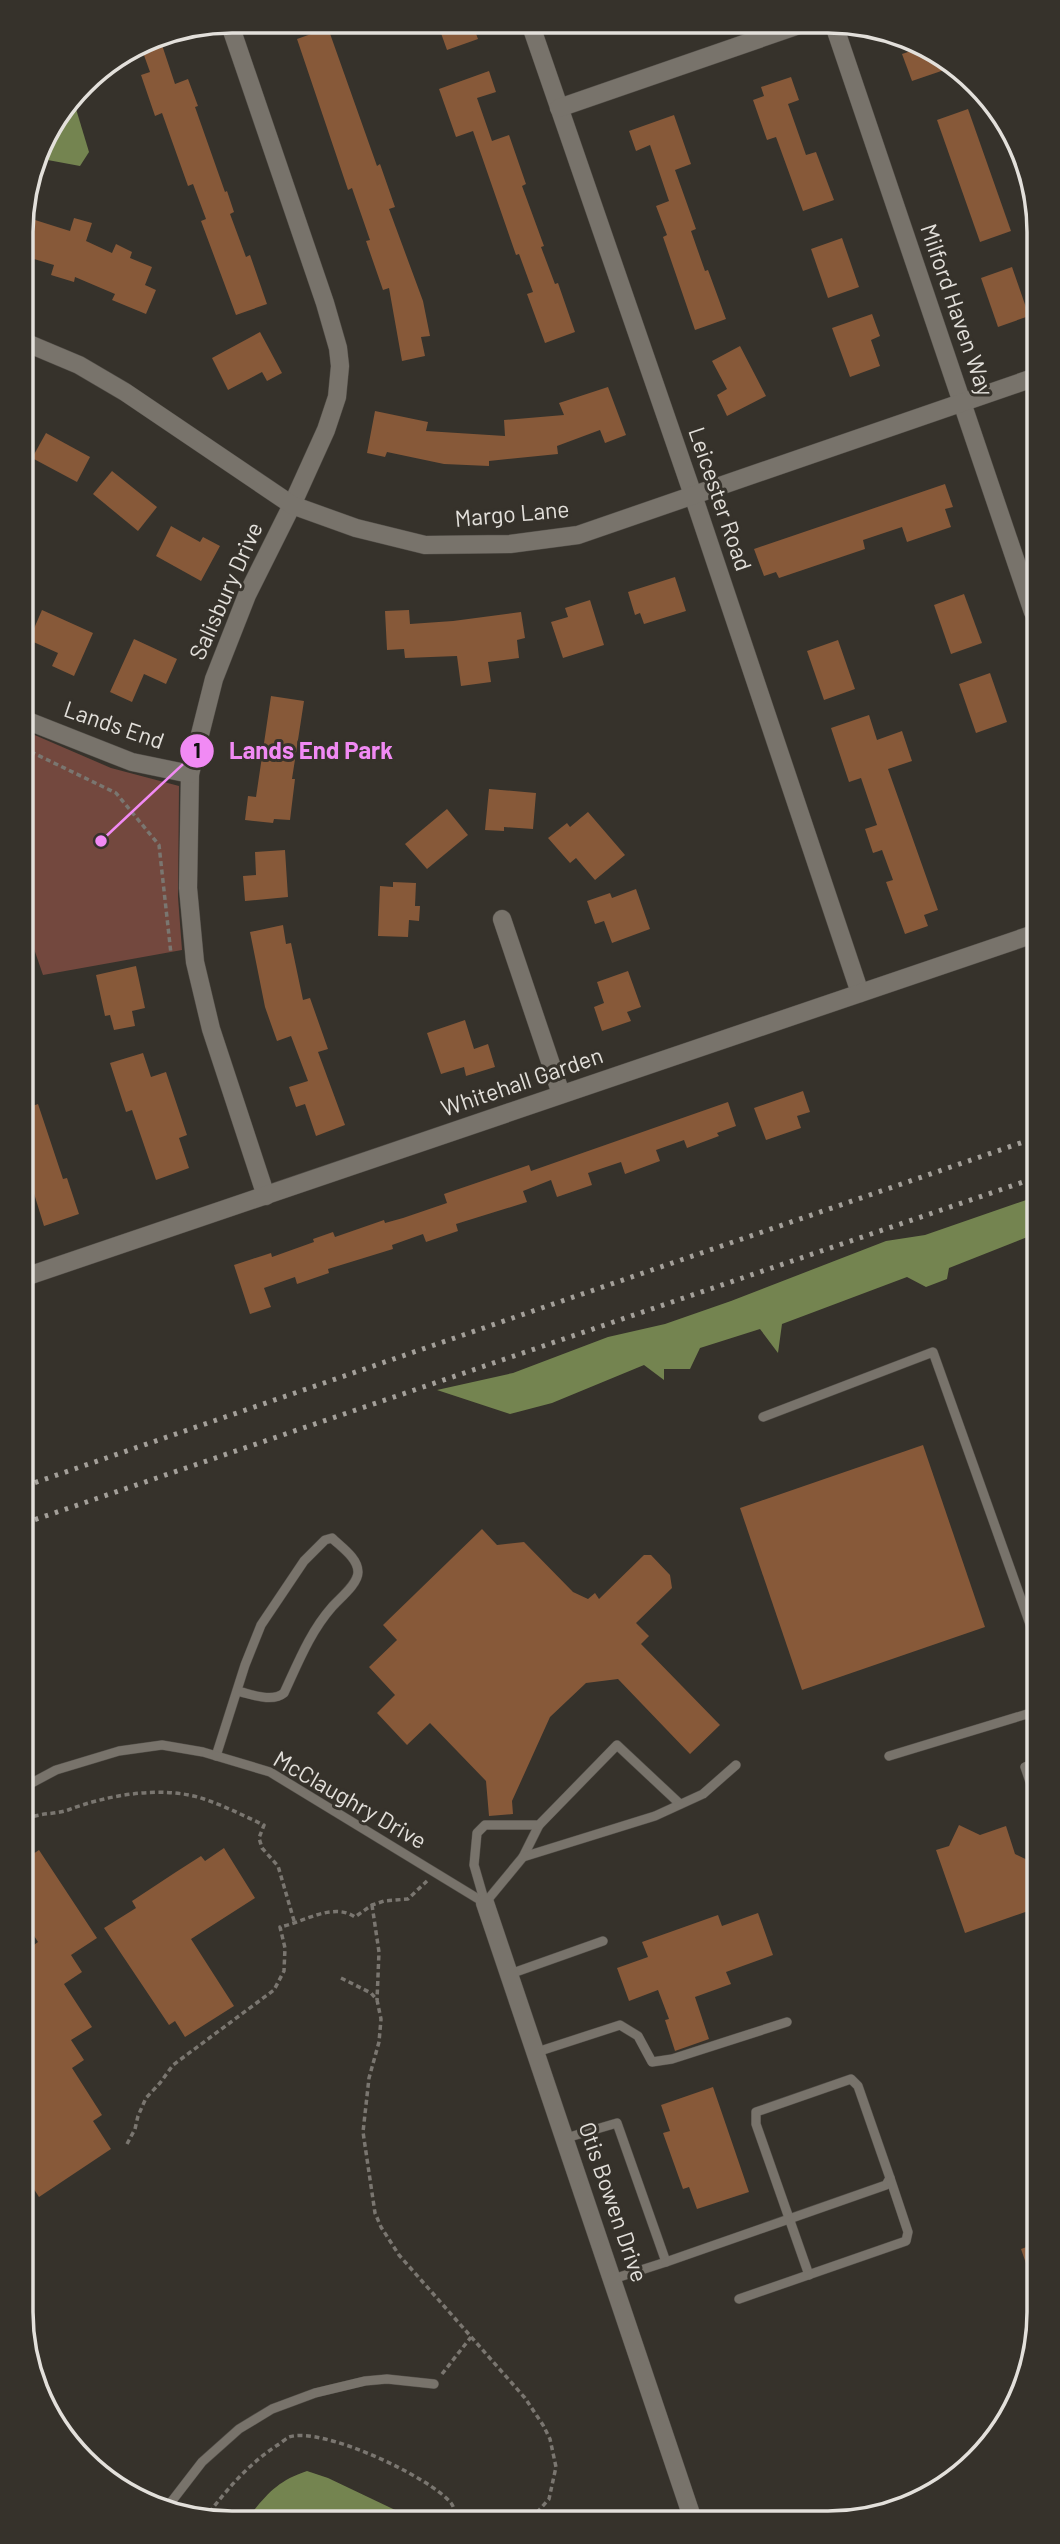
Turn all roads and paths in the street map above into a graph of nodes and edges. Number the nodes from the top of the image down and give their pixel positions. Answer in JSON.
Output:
{"nodes":[{"id":1,"x":534,"y":33,"type":"edge"},
{"id":2,"x":773,"y":33,"type":"edge"},
{"id":3,"x":233,"y":34,"type":"edge"},
{"id":4,"x":837,"y":34,"type":"edge"},
{"id":5,"x":559,"y":107,"type":"junction"},
{"id":6,"x":34,"y":346,"type":"edge"},
{"id":7,"x":1027,"y":380,"type":"edge"},
{"id":8,"x":962,"y":402,"type":"junction"},
{"id":9,"x":693,"y":495,"type":"junction"},
{"id":10,"x":292,"y":505,"type":"junction"},
{"id":11,"x":1027,"y":594,"type":"edge"},
{"id":12,"x":34,"y":723,"type":"edge"},
{"id":13,"x":34,"y":753,"type":"edge"},
{"id":14,"x":190,"y":774,"type":"junction"},
{"id":15,"x":502,"y":919,"type":"dead end"},
{"id":16,"x":1027,"y":936,"type":"edge"},
{"id":17,"x":171,"y":954,"type":"dead end"},
{"id":18,"x":860,"y":993,"type":"junction"},
{"id":19,"x":561,"y":1094,"type":"junction"},
{"id":20,"x":266,"y":1196,"type":"junction"},
{"id":21,"x":33,"y":1274,"type":"edge"},
{"id":22,"x":763,"y":1417,"type":"dead end"},
{"id":23,"x":1026,"y":1611,"type":"edge"},
{"id":24,"x":237,"y":1691,"type":"junction"},
{"id":25,"x":1026,"y":1715,"type":"edge"},
{"id":26,"x":216,"y":1756,"type":"junction"},
{"id":27,"x":889,"y":1756,"type":"dead end"},
{"id":28,"x":736,"y":1765,"type":"dead end"},
{"id":29,"x":33,"y":1782,"type":"edge"},
{"id":30,"x":680,"y":1804,"type":"junction"},
{"id":31,"x":33,"y":1817,"type":"edge"},
{"id":32,"x":539,"y":1825,"type":"junction"},
{"id":33,"x":523,"y":1857,"type":"junction"},
{"id":34,"x":437,"y":1873,"type":"junction"},
{"id":35,"x":485,"y":1903,"type":"junction"},
{"id":36,"x":372,"y":1905,"type":"junction"},
{"id":37,"x":295,"y":1924,"type":"junction"},
{"id":38,"x":603,"y":1941,"type":"dead end"},
{"id":39,"x":510,"y":1974,"type":"junction"},
{"id":40,"x":341,"y":1978,"type":"dead end"},
{"id":41,"x":377,"y":2000,"type":"junction"},
{"id":42,"x":787,"y":2022,"type":"dead end"},
{"id":43,"x":537,"y":2052,"type":"junction"},
{"id":44,"x":566,"y":2138,"type":"junction"},
{"id":45,"x":127,"y":2144,"type":"dead end"},
{"id":46,"x":890,"y":2178,"type":"junction"},
{"id":47,"x":791,"y":2218,"type":"junction"},
{"id":48,"x":666,"y":2262,"type":"junction"},
{"id":49,"x":810,"y":2275,"type":"junction"},
{"id":50,"x":613,"y":2279,"type":"junction"},
{"id":51,"x":739,"y":2299,"type":"dead end"},
{"id":52,"x":471,"y":2337,"type":"junction"},
{"id":53,"x":434,"y":2384,"type":"joint"},
{"id":54,"x":172,"y":2501,"type":"edge"},
{"id":55,"x":212,"y":2509,"type":"edge"},
{"id":56,"x":454,"y":2511,"type":"edge"},
{"id":57,"x":541,"y":2511,"type":"edge"},
{"id":58,"x":690,"y":2511,"type":"edge"}],
"edges":[{"from":1,"to":5,"type":"street","name":"Leicester Road"},
{"from":2,"to":5,"type":"street"},
{"from":3,"to":10,"type":"street","name":"Salisbury Drive"},
{"from":4,"to":8,"type":"street","name":"Milford Haven Way"},
{"from":5,"to":9,"type":"street","name":"Leicester Road"},
{"from":6,"to":10,"type":"street","name":"Margo Lane"},
{"from":7,"to":8,"type":"street","name":"Margo Lane"},
{"from":8,"to":9,"type":"street","name":"Margo Lane"},
{"from":8,"to":11,"type":"street","name":"Milford Haven Way"},
{"from":9,"to":10,"type":"street","name":"Margo Lane"},
{"from":9,"to":18,"type":"street","name":"Leicester Road"},
{"from":10,"to":14,"type":"street","name":"Salisbury Drive"},
{"from":12,"to":14,"type":"street","name":"Lands End"},
{"from":13,"to":17,"type":"path"},
{"from":14,"to":20,"type":"street","name":"Salisbury Drive"},
{"from":15,"to":19,"type":"street"},
{"from":16,"to":18,"type":"street","name":"Whitehall Garden"},
{"from":18,"to":19,"type":"street","name":"Whitehall Garden"},
{"from":19,"to":20,"type":"street","name":"Whitehall Garden"},
{"from":20,"to":21,"type":"street","name":"Whitehall Garden"},
{"from":22,"to":23,"type":"lane"},
{"from":24,"to":24,"type":"lane"},
{"from":24,"to":26,"type":"lane"},
{"from":25,"to":27,"type":"lane"},
{"from":26,"to":29,"type":"lane","name":"McClaughry Drive"},
{"from":26,"to":34,"type":"lane","name":"McClaughry Drive"},
{"from":28,"to":30,"type":"lane"},
{"from":30,"to":32,"type":"lane"},
{"from":30,"to":33,"type":"lane"},
{"from":31,"to":37,"type":"path"},
{"from":32,"to":33,"type":"lane"},
{"from":32,"to":35,"type":"lane"},
{"from":33,"to":35,"type":"lane"},
{"from":34,"to":35,"type":"lane","name":"McClaughry Drive"},
{"from":34,"to":36,"type":"path"},
{"from":35,"to":39,"type":"street","name":"Otis Bowen Drive"},
{"from":36,"to":37,"type":"path"},
{"from":36,"to":41,"type":"path"},
{"from":37,"to":45,"type":"path"},
{"from":38,"to":39,"type":"lane"},
{"from":39,"to":43,"type":"street","name":"Otis Bowen Drive"},
{"from":40,"to":41,"type":"path"},
{"from":41,"to":52,"type":"path"},
{"from":42,"to":43,"type":"lane"},
{"from":43,"to":44,"type":"street","name":"Otis Bowen Drive"},
{"from":44,"to":48,"type":"lane"},
{"from":44,"to":50,"type":"street","name":"Otis Bowen Drive"},
{"from":46,"to":47,"type":"lane"},
{"from":46,"to":47,"type":"lane"},
{"from":46,"to":49,"type":"lane"},
{"from":47,"to":48,"type":"lane"},
{"from":47,"to":49,"type":"lane"},
{"from":48,"to":50,"type":"lane"},
{"from":49,"to":51,"type":"lane"},
{"from":50,"to":58,"type":"street","name":"Otis Bowen Drive"},
{"from":52,"to":53,"type":"path"},
{"from":52,"to":57,"type":"path"},
{"from":53,"to":54,"type":"lane"},
{"from":55,"to":56,"type":"path"}]}
